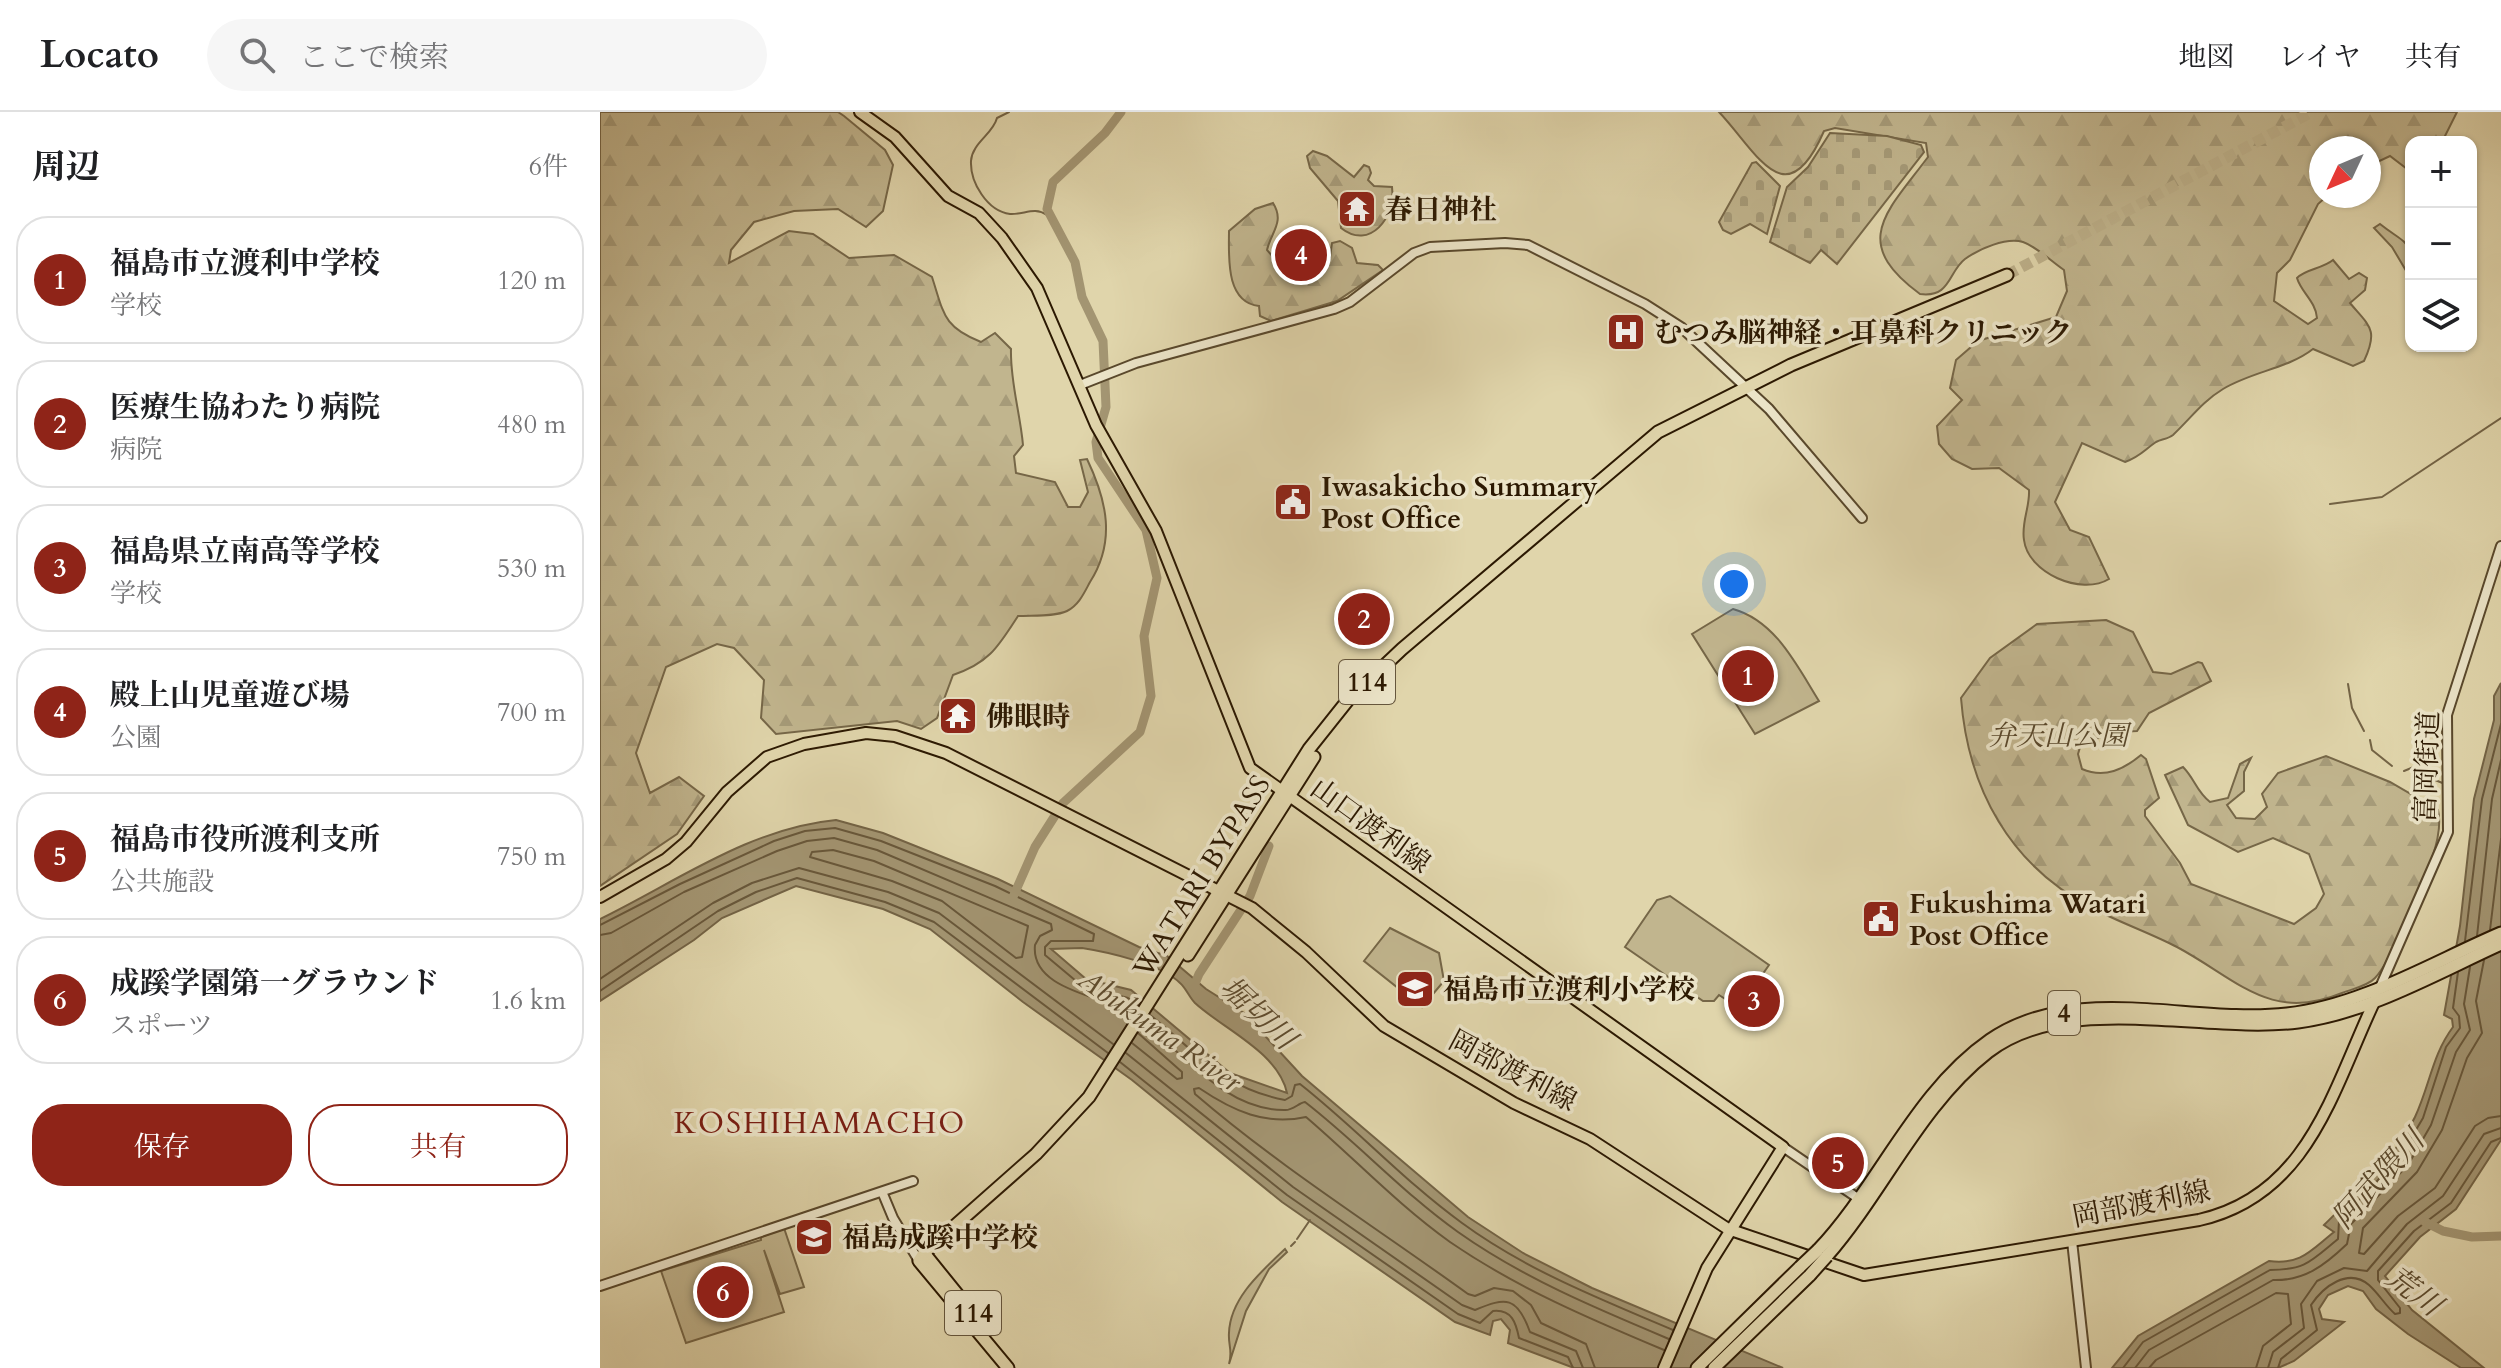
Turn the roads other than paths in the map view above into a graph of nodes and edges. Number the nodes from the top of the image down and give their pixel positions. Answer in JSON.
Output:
{"nodes":[{"id":1,"x":860,"y":112,"type":"edge"},
{"id":2,"x":2007,"y":275,"type":"tunnel mouth"},
{"id":3,"x":1080,"y":385,"type":"junction"},
{"id":4,"x":1747,"y":387,"type":"junction"},
{"id":5,"x":1862,"y":518,"type":"dead end"},
{"id":6,"x":2501,"y":546,"type":"edge"},
{"id":7,"x":1286,"y":794,"type":"junction"},
{"id":8,"x":1224,"y":892,"type":"junction"},
{"id":9,"x":600,"y":897,"type":"edge"},
{"id":10,"x":2501,"y":933,"type":"edge"},
{"id":11,"x":2501,"y":944,"type":"edge"},
{"id":12,"x":2411,"y":978,"type":"junction"},
{"id":13,"x":2381,"y":985,"type":"junction"},
{"id":14,"x":2376,"y":999,"type":"junction"},
{"id":15,"x":1783,"y":1147,"type":"junction"},
{"id":16,"x":913,"y":1181,"type":"dead end"},
{"id":17,"x":883,"y":1194,"type":"junction"},
{"id":18,"x":1863,"y":1202,"type":"junction"},
{"id":19,"x":1728,"y":1229,"type":"junction"},
{"id":20,"x":2072,"y":1241,"type":"junction"},
{"id":21,"x":921,"y":1255,"type":"junction"},
{"id":22,"x":600,"y":1286,"type":"edge"},
{"id":23,"x":1786,"y":1291,"type":"junction"},
{"id":24,"x":1008,"y":1368,"type":"edge"},
{"id":25,"x":1017,"y":1368,"type":"edge"},
{"id":26,"x":1664,"y":1368,"type":"edge"},
{"id":27,"x":1697,"y":1368,"type":"edge"},
{"id":28,"x":1714,"y":1368,"type":"edge"},
{"id":29,"x":2086,"y":1368,"type":"edge"}],
"edges":[{"from":1,"to":3,"type":"main road","name":"山口渡利線"},
{"from":2,"to":4,"type":"highway","name":"WATARI BYPASS","number":"114"},
{"from":3,"to":4,"type":"street"},
{"from":3,"to":7,"type":"main road","name":"山口渡利線"},
{"from":4,"to":5,"type":"street"},
{"from":4,"to":7,"type":"highway","name":"WATARI BYPASS","number":"114"},
{"from":6,"to":13,"type":"street","name":"富岡街道"},
{"from":7,"to":8,"type":"highway","name":"WATARI BYPASS","number":"114"},
{"from":7,"to":15,"type":"main road","name":"山口渡利線"},
{"from":8,"to":9,"type":"main road","name":"岡部渡利線"},
{"from":8,"to":19,"type":"main road","name":"岡部渡利線"},
{"from":8,"to":21,"type":"highway","name":"WATARI BYPASS","number":"114"},
{"from":10,"to":12,"type":"highway","number":"4"},
{"from":11,"to":12,"type":"highway","number":"4"},
{"from":12,"to":13,"type":"highway","number":"4"},
{"from":12,"to":14,"type":"highway","number":"4"},
{"from":13,"to":14,"type":"main road","name":"岡部渡利線"},
{"from":13,"to":18,"type":"highway","number":"4"},
{"from":14,"to":18,"type":"highway","number":"4"},
{"from":14,"to":20,"type":"main road","name":"岡部渡利線"},
{"from":15,"to":18,"type":"street"},
{"from":15,"to":19,"type":"main road"},
{"from":16,"to":17,"type":"street"},
{"from":17,"to":21,"type":"street"},
{"from":17,"to":22,"type":"street"},
{"from":18,"to":23,"type":"highway","number":"4","bridge":true},
{"from":19,"to":20,"type":"main road","name":"岡部渡利線"},
{"from":19,"to":26,"type":"main road"},
{"from":20,"to":29,"type":"street"},
{"from":21,"to":24,"type":"highway","number":"114"},
{"from":21,"to":25,"type":"highway","number":"114"},
{"from":23,"to":27,"type":"highway","number":"4"},
{"from":23,"to":28,"type":"highway","number":"4"}]}
